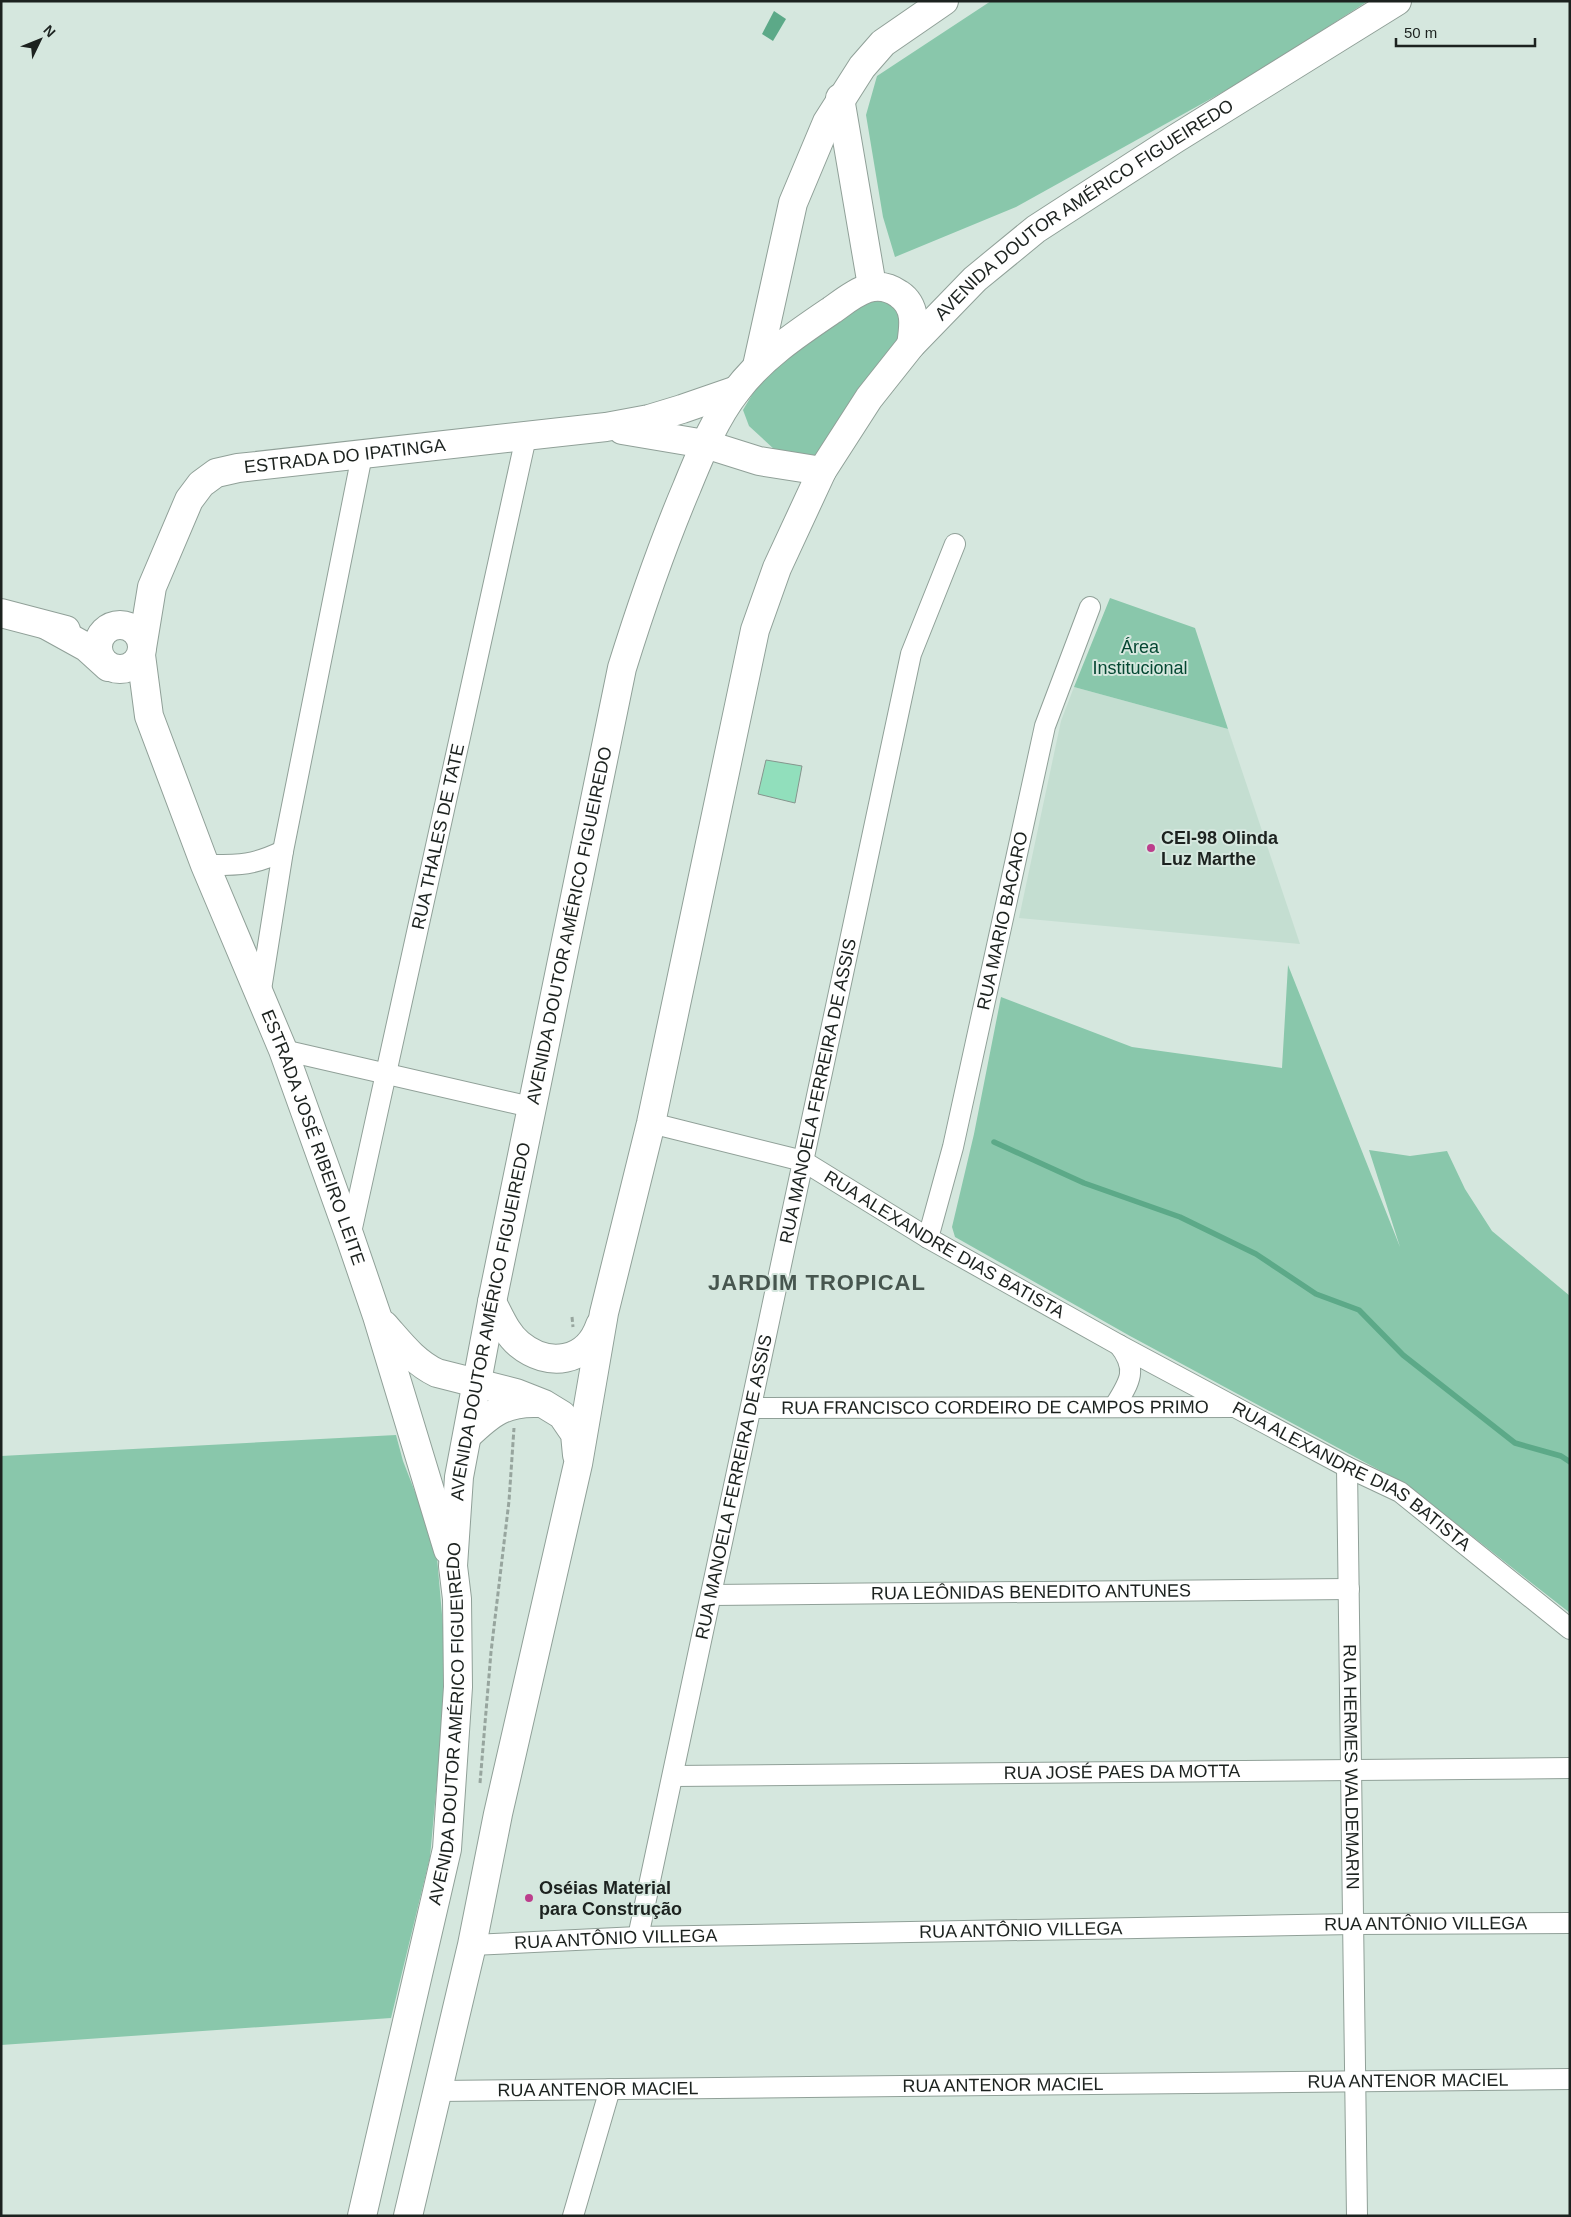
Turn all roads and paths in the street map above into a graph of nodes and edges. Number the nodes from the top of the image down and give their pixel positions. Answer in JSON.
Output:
{"nodes":[{"id":1,"x":944,"y":1,"type":"edge"},
{"id":2,"x":1398,"y":1,"type":"edge"},
{"id":3,"x":840,"y":98,"type":"junction"},
{"id":4,"x":872,"y":286,"type":"junction"},
{"id":5,"x":911,"y":345,"type":"junction"},
{"id":6,"x":757,"y":366,"type":"junction"},
{"id":7,"x":733,"y":396,"type":"junction"},
{"id":8,"x":606,"y":427,"type":"junction"},
{"id":9,"x":526,"y":437,"type":"junction"},
{"id":10,"x":705,"y":444,"type":"junction"},
{"id":11,"x":362,"y":455,"type":"junction"},
{"id":12,"x":759,"y":461,"type":"junction"},
{"id":13,"x":822,"y":471,"type":"junction"},
{"id":14,"x":955,"y":544,"type":"dead end"},
{"id":15,"x":152,"y":587,"type":"junction"},
{"id":16,"x":1090,"y":607,"type":"dead end"},
{"id":17,"x":1,"y":613,"type":"edge"},
{"id":18,"x":48,"y":626,"type":"junction"},
{"id":19,"x":108,"y":629,"type":"junction"},
{"id":20,"x":141,"y":651,"type":"junction"},
{"id":21,"x":103,"y":661,"type":"junction"},
{"id":22,"x":149,"y":716,"type":"junction"},
{"id":23,"x":283,"y":851,"type":"junction"},
{"id":24,"x":205,"y":864,"type":"junction"},
{"id":25,"x":260,"y":996,"type":"junction"},
{"id":26,"x":283,"y":1050,"type":"junction"},
{"id":27,"x":386,"y":1074,"type":"junction"},
{"id":28,"x":531,"y":1107,"type":"junction"},
{"id":29,"x":651,"y":1123,"type":"junction"},
{"id":30,"x":803,"y":1161,"type":"junction"},
{"id":31,"x":350,"y":1237,"type":"junction"},
{"id":32,"x":928,"y":1238,"type":"junction"},
{"id":33,"x":492,"y":1302,"type":"junction"},
{"id":34,"x":604,"y":1313,"type":"junction"},
{"id":35,"x":377,"y":1316,"type":"junction"},
{"id":36,"x":1119,"y":1345,"type":"junction"},
{"id":37,"x":478,"y":1385,"type":"junction"},
{"id":38,"x":544,"y":1404,"type":"junction"},
{"id":39,"x":1114,"y":1407,"type":"junction"},
{"id":40,"x":1238,"y":1407,"type":"junction"},
{"id":41,"x":751,"y":1408,"type":"junction"},
{"id":42,"x":468,"y":1435,"type":"junction"},
{"id":43,"x":578,"y":1464,"type":"junction"},
{"id":44,"x":1347,"y":1467,"type":"junction"},
{"id":45,"x":453,"y":1566,"type":"junction"},
{"id":46,"x":1348,"y":1589,"type":"junction"},
{"id":47,"x":712,"y":1595,"type":"junction"},
{"id":48,"x":1570,"y":1630,"type":"edge"},
{"id":49,"x":1570,"y":1768,"type":"edge"},
{"id":50,"x":1351,"y":1770,"type":"junction"},
{"id":51,"x":673,"y":1776,"type":"junction"},
{"id":52,"x":1570,"y":1923,"type":"edge"},
{"id":53,"x":1353,"y":1924,"type":"junction"},
{"id":54,"x":638,"y":1937,"type":"junction"},
{"id":55,"x":472,"y":1946,"type":"junction"},
{"id":56,"x":1570,"y":2079,"type":"edge"},
{"id":57,"x":1356,"y":2081,"type":"junction"},
{"id":58,"x":610,"y":2089,"type":"junction"},
{"id":59,"x":437,"y":2091,"type":"junction"},
{"id":60,"x":362,"y":2216,"type":"edge"},
{"id":61,"x":408,"y":2216,"type":"edge"},
{"id":62,"x":573,"y":2216,"type":"edge"},
{"id":63,"x":1358,"y":2216,"type":"edge"}],
"edges":[{"from":1,"to":3,"type":"main road","name":"AVENIDA DOUTOR AMÉRICO FIGUEIREDO"},
{"from":2,"to":5,"type":"main road","name":"AVENIDA DOUTOR AMÉRICO FIGUEIREDO"},
{"from":3,"to":4,"type":"main road"},
{"from":3,"to":6,"type":"main road","name":"AVENIDA DOUTOR AMÉRICO FIGUEIREDO"},
{"from":4,"to":5,"type":"main road"},
{"from":4,"to":6,"type":"main road","name":"AVENIDA DOUTOR AMÉRICO FIGUEIREDO"},
{"from":5,"to":13,"type":"main road","name":"AVENIDA DOUTOR AMÉRICO FIGUEIREDO"},
{"from":6,"to":7,"type":"main road","name":"AVENIDA DOUTOR AMÉRICO FIGUEIREDO"},
{"from":7,"to":8,"type":"main road","name":"ESTRADA DO IPATINGA"},
{"from":7,"to":10,"type":"main road","name":"AVENIDA DOUTOR AMÉRICO FIGUEIREDO"},
{"from":7,"to":12,"type":"main road"},
{"from":8,"to":9,"type":"main road","name":"ESTRADA DO IPATINGA"},
{"from":8,"to":10,"type":"main road","name":"ESTRADA DO IPATINGA"},
{"from":9,"to":11,"type":"main road","name":"ESTRADA DO IPATINGA"},
{"from":9,"to":27,"type":"street","name":"RUA THALES DE TATE"},
{"from":10,"to":12,"type":"main road"},
{"from":10,"to":28,"type":"main road","name":"AVENIDA DOUTOR AMÉRICO FIGUEIREDO"},
{"from":11,"to":15,"type":"main road","name":"ESTRADA DO IPATINGA"},
{"from":11,"to":23,"type":"street"},
{"from":12,"to":13,"type":"main road"},
{"from":13,"to":29,"type":"main road","name":"AVENIDA DOUTOR AMÉRICO FIGUEIREDO"},
{"from":14,"to":30,"type":"street","name":"RUA MANOELA FERREIRA DE ASSIS"},
{"from":15,"to":19,"type":"main road","name":"ESTRADA DO IPATINGA"},
{"from":15,"to":20,"type":"main road","name":"ESTRADA DO IPATINGA"},
{"from":16,"to":32,"type":"street","name":"RUA MARIO BACARO"},
{"from":17,"to":18,"type":"main road","name":"ESTRADA JOSÉ RIBEIRO LEITE"},
{"from":18,"to":19,"type":"main road","name":"ESTRADA JOSÉ RIBEIRO LEITE"},
{"from":18,"to":21,"type":"main road","name":"ESTRADA JOSÉ RIBEIRO LEITE"},
{"from":19,"to":20,"type":"main road"},
{"from":19,"to":21,"type":"main road"},
{"from":20,"to":21,"type":"main road"},
{"from":20,"to":22,"type":"main road","name":"ESTRADA JOSÉ RIBEIRO LEITE"},
{"from":21,"to":22,"type":"main road","name":"ESTRADA JOSÉ RIBEIRO LEITE"},
{"from":22,"to":24,"type":"main road","name":"ESTRADA JOSÉ RIBEIRO LEITE"},
{"from":23,"to":24,"type":"street"},
{"from":23,"to":25,"type":"street"},
{"from":24,"to":25,"type":"main road","name":"ESTRADA JOSÉ RIBEIRO LEITE"},
{"from":25,"to":26,"type":"main road","name":"ESTRADA JOSÉ RIBEIRO LEITE"},
{"from":26,"to":27,"type":"street"},
{"from":26,"to":31,"type":"main road","name":"ESTRADA JOSÉ RIBEIRO LEITE"},
{"from":27,"to":28,"type":"street"},
{"from":27,"to":31,"type":"street","name":"RUA THALES DE TATE"},
{"from":28,"to":33,"type":"main road","name":"AVENIDA DOUTOR AMÉRICO FIGUEIREDO"},
{"from":29,"to":30,"type":"street","name":"RUA ALEXANDRE DIAS BATISTA"},
{"from":29,"to":34,"type":"main road","name":"AVENIDA DOUTOR AMÉRICO FIGUEIREDO"},
{"from":30,"to":32,"type":"street","name":"RUA ALEXANDRE DIAS BATISTA"},
{"from":30,"to":41,"type":"street","name":"RUA MANOELA FERREIRA DE ASSIS"},
{"from":31,"to":35,"type":"main road","name":"ESTRADA JOSÉ RIBEIRO LEITE"},
{"from":32,"to":36,"type":"street","name":"RUA ALEXANDRE DIAS BATISTA"},
{"from":33,"to":34,"type":"main road"},
{"from":33,"to":37,"type":"main road","name":"AVENIDA DOUTOR AMÉRICO FIGUEIREDO"},
{"from":34,"to":43,"type":"main road","name":"AVENIDA DOUTOR AMÉRICO FIGUEIREDO"},
{"from":35,"to":37,"type":"main road"},
{"from":35,"to":45,"type":"main road","name":"ESTRADA JOSÉ RIBEIRO LEITE"},
{"from":36,"to":39,"type":"street"},
{"from":36,"to":40,"type":"street","name":"RUA ALEXANDRE DIAS BATISTA"},
{"from":37,"to":38,"type":"main road"},
{"from":37,"to":42,"type":"main road","name":"AVENIDA DOUTOR AMÉRICO FIGUEIREDO"},
{"from":38,"to":42,"type":"main road"},
{"from":38,"to":43,"type":"main road"},
{"from":39,"to":40,"type":"street","name":"RUA FRANCISCO CORDEIRO DE CAMPOS PRIMO"},
{"from":39,"to":41,"type":"street","name":"RUA FRANCISCO CORDEIRO DE CAMPOS PRIMO"},
{"from":40,"to":44,"type":"street","name":"RUA ALEXANDRE DIAS BATISTA"},
{"from":41,"to":47,"type":"street","name":"RUA MANOELA FERREIRA DE ASSIS"},
{"from":42,"to":45,"type":"main road","name":"AVENIDA DOUTOR AMÉRICO FIGUEIREDO"},
{"from":43,"to":55,"type":"main road","name":"AVENIDA DOUTOR AMÉRICO FIGUEIREDO"},
{"from":44,"to":46,"type":"street","name":"RUA HERMES WALDEMARIN"},
{"from":44,"to":48,"type":"street","name":"RUA ALEXANDRE DIAS BATISTA"},
{"from":45,"to":60,"type":"main road","name":"AVENIDA DOUTOR AMÉRICO FIGUEIREDO"},
{"from":46,"to":47,"type":"street","name":"RUA LEÔNIDAS BENEDITO ANTUNES"},
{"from":46,"to":50,"type":"street","name":"RUA HERMES WALDEMARIN"},
{"from":47,"to":51,"type":"street","name":"RUA MANOELA FERREIRA DE ASSIS"},
{"from":49,"to":50,"type":"street","name":"RUA JOSÉ PAES DA MOTTA"},
{"from":50,"to":51,"type":"street","name":"RUA JOSÉ PAES DA MOTTA"},
{"from":50,"to":53,"type":"street","name":"RUA HERMES WALDEMARIN"},
{"from":51,"to":54,"type":"street","name":"RUA MANOELA FERREIRA DE ASSIS"},
{"from":52,"to":53,"type":"street","name":"RUA ANTÔNIO VILLEGA"},
{"from":53,"to":54,"type":"street","name":"RUA ANTÔNIO VILLEGA"},
{"from":53,"to":57,"type":"street","name":"RUA HERMES WALDEMARIN"},
{"from":54,"to":55,"type":"street","name":"RUA ANTÔNIO VILLEGA"},
{"from":55,"to":59,"type":"main road","name":"AVENIDA DOUTOR AMÉRICO FIGUEIREDO"},
{"from":56,"to":57,"type":"street","name":"RUA ANTENOR MACIEL"},
{"from":57,"to":58,"type":"street","name":"RUA ANTENOR MACIEL"},
{"from":57,"to":63,"type":"street","name":"RUA HERMES WALDEMARIN"},
{"from":58,"to":59,"type":"street","name":"RUA ANTENOR MACIEL"},
{"from":58,"to":62,"type":"street"},
{"from":59,"to":61,"type":"main road","name":"AVENIDA DOUTOR AMÉRICO FIGUEIREDO"}]}
